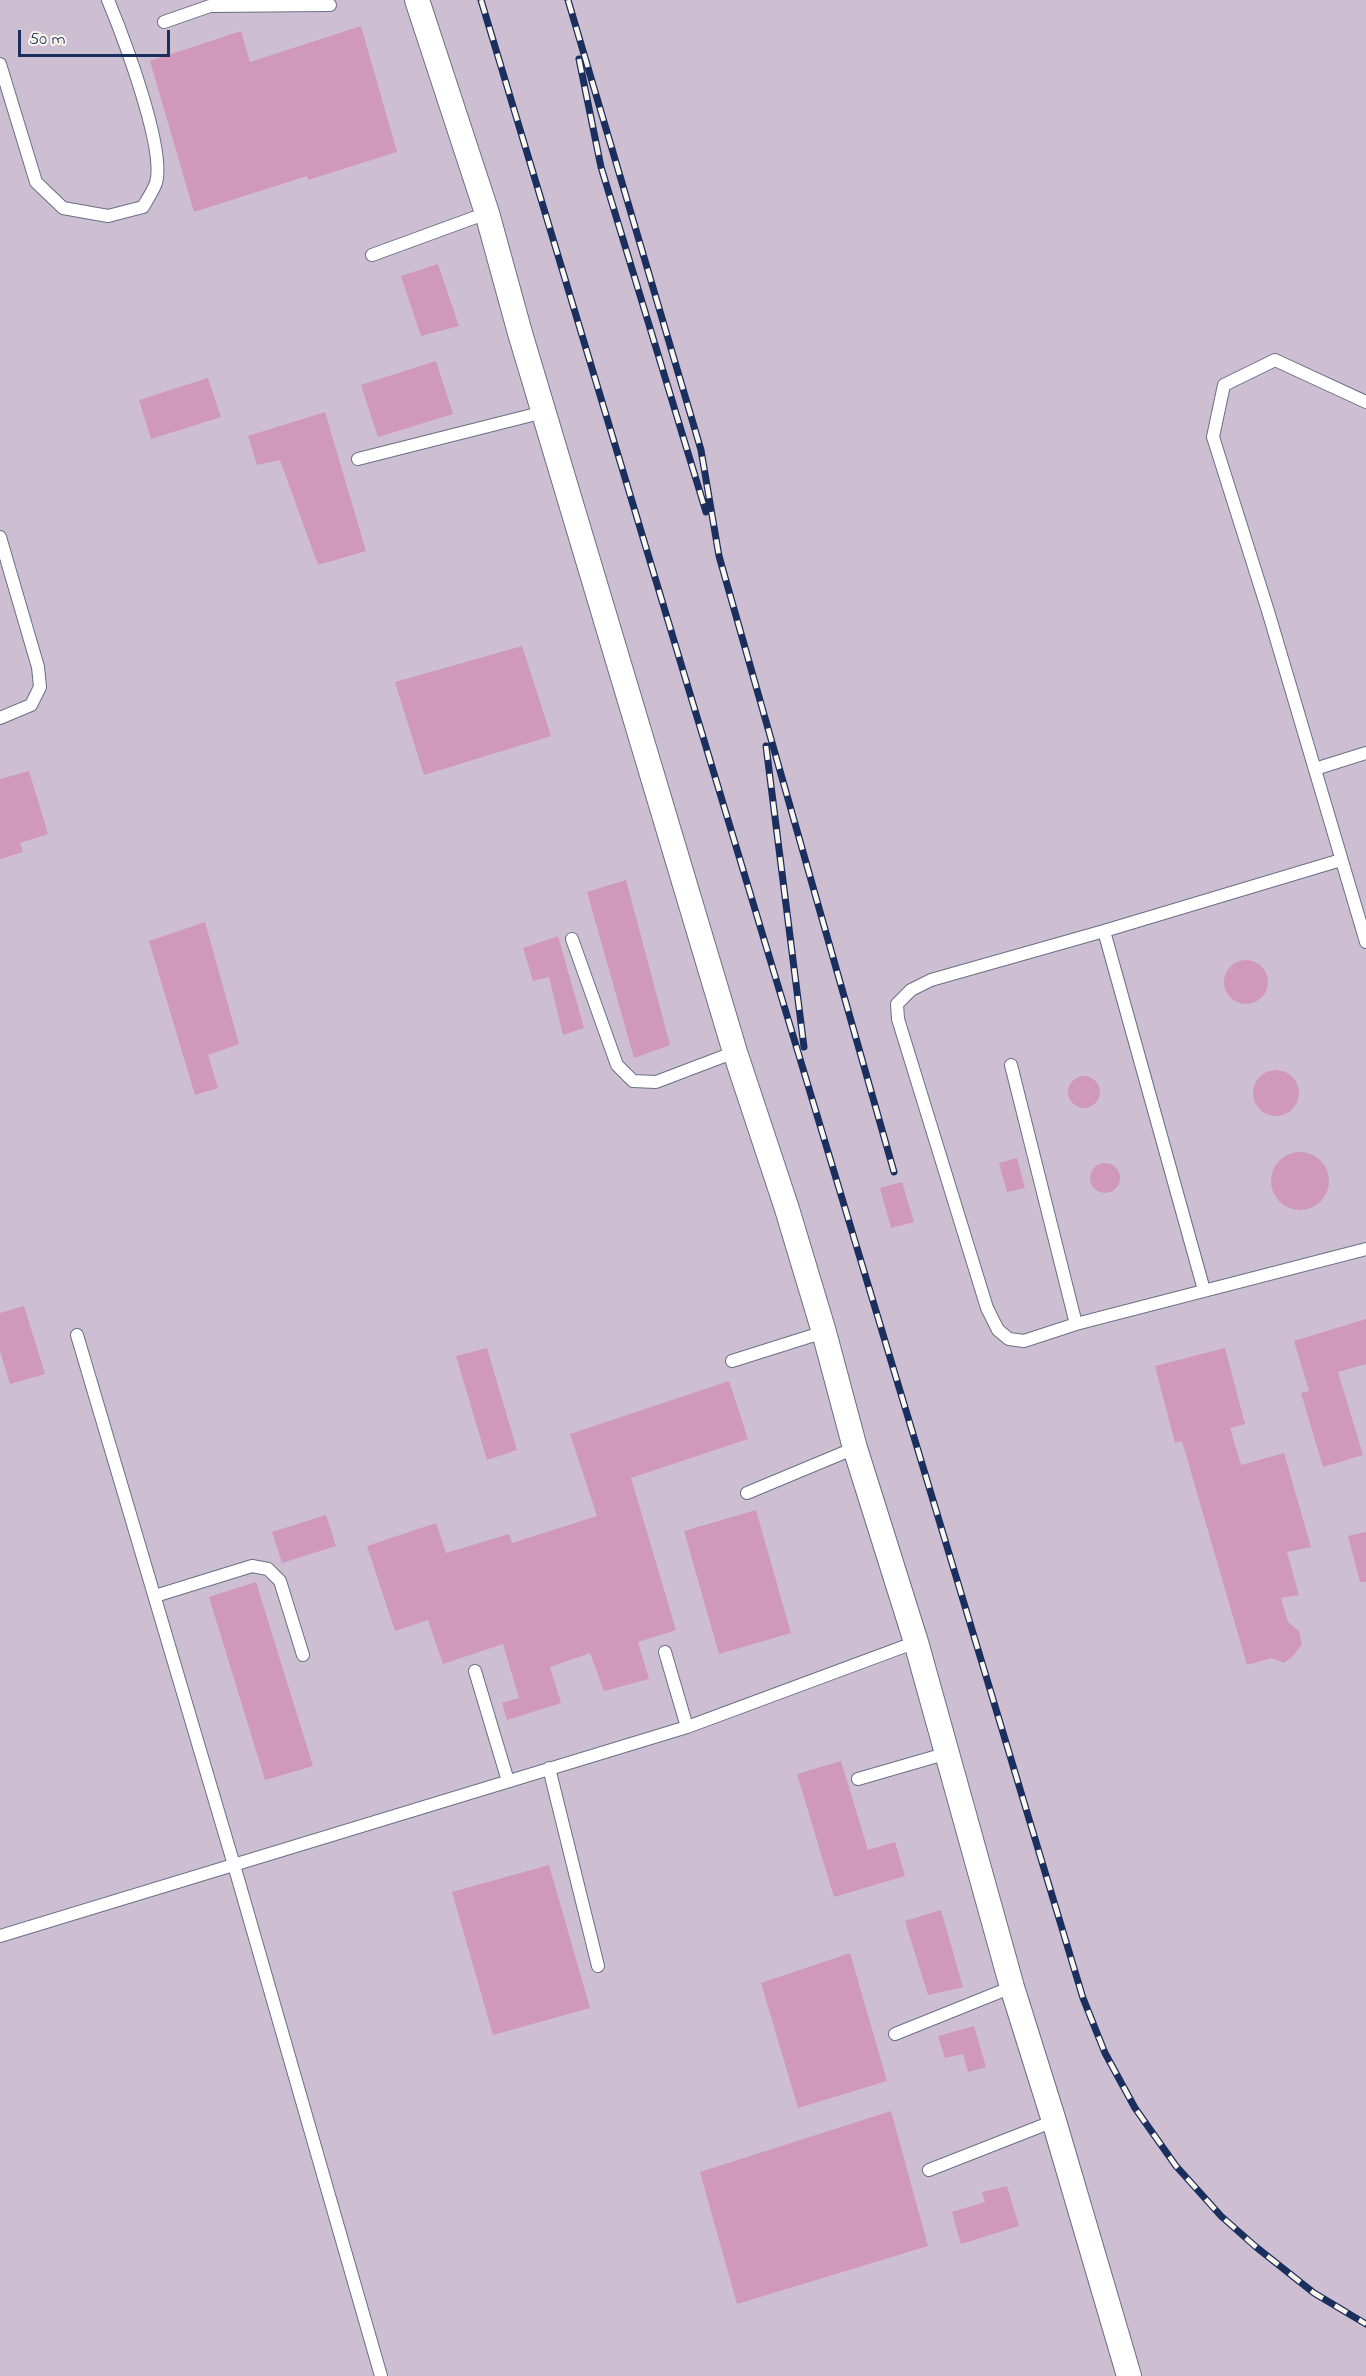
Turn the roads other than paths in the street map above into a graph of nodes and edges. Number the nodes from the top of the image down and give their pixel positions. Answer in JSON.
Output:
{"nodes":[{"id":1,"x":108,"y":0,"type":"edge"},
{"id":2,"x":417,"y":0,"type":"edge"},
{"id":3,"x":209,"y":3,"type":"edge"},
{"id":4,"x":330,"y":5,"type":"dead end"},
{"id":5,"x":164,"y":22,"type":"dead end"},
{"id":6,"x":0,"y":64,"type":"edge"},
{"id":7,"x":488,"y":213,"type":"junction"},
{"id":8,"x":372,"y":255,"type":"dead end"},
{"id":9,"x":1366,"y":402,"type":"edge"},
{"id":10,"x":544,"y":412,"type":"junction"},
{"id":11,"x":358,"y":459,"type":"dead end"},
{"id":12,"x":0,"y":537,"type":"edge"},
{"id":13,"x":0,"y":718,"type":"edge"},
{"id":14,"x":1366,"y":753,"type":"edge"},
{"id":15,"x":1315,"y":769,"type":"junction"},
{"id":16,"x":1341,"y":860,"type":"junction"},
{"id":17,"x":1104,"y":931,"type":"junction"},
{"id":18,"x":1365,"y":933,"type":"edge"},
{"id":19,"x":572,"y":939,"type":"dead end"},
{"id":20,"x":735,"y":1052,"type":"junction"},
{"id":21,"x":1011,"y":1065,"type":"dead end"},
{"id":22,"x":1366,"y":1250,"type":"edge"},
{"id":23,"x":1203,"y":1290,"type":"junction"},
{"id":24,"x":1076,"y":1324,"type":"junction"},
{"id":25,"x":824,"y":1332,"type":"junction"},
{"id":26,"x":77,"y":1335,"type":"dead end"},
{"id":27,"x":732,"y":1361,"type":"dead end"},
{"id":28,"x":855,"y":1448,"type":"junction"},
{"id":29,"x":747,"y":1493,"type":"dead end"},
{"id":30,"x":155,"y":1596,"type":"junction"},
{"id":31,"x":916,"y":1642,"type":"junction"},
{"id":32,"x":665,"y":1652,"type":"dead end"},
{"id":33,"x":303,"y":1656,"type":"dead end"},
{"id":34,"x":475,"y":1671,"type":"dead end"},
{"id":35,"x":687,"y":1727,"type":"junction"},
{"id":36,"x":948,"y":1753,"type":"junction"},
{"id":37,"x":549,"y":1768,"type":"junction"},
{"id":38,"x":858,"y":1779,"type":"dead end"},
{"id":39,"x":508,"y":1781,"type":"junction"},
{"id":40,"x":234,"y":1865,"type":"junction"},
{"id":41,"x":0,"y":1936,"type":"edge"},
{"id":42,"x":598,"y":1966,"type":"dead end"},
{"id":43,"x":1012,"y":1987,"type":"junction"},
{"id":44,"x":895,"y":2034,"type":"dead end"},
{"id":45,"x":1054,"y":2121,"type":"junction"},
{"id":46,"x":929,"y":2170,"type":"dead end"},
{"id":47,"x":381,"y":2376,"type":"edge"},
{"id":48,"x":1129,"y":2376,"type":"edge"}],
"edges":[{"from":1,"to":6,"type":"lane"},
{"from":2,"to":7,"type":"street"},
{"from":3,"to":4,"type":"lane"},
{"from":3,"to":5,"type":"lane"},
{"from":7,"to":8,"type":"lane"},
{"from":7,"to":10,"type":"street"},
{"from":9,"to":15,"type":"lane"},
{"from":10,"to":11,"type":"lane"},
{"from":10,"to":20,"type":"street"},
{"from":12,"to":13,"type":"lane"},
{"from":14,"to":15,"type":"lane"},
{"from":15,"to":16,"type":"lane"},
{"from":16,"to":17,"type":"lane"},
{"from":16,"to":18,"type":"lane"},
{"from":17,"to":23,"type":"lane"},
{"from":17,"to":24,"type":"lane"},
{"from":19,"to":20,"type":"lane"},
{"from":20,"to":25,"type":"street"},
{"from":21,"to":24,"type":"lane"},
{"from":22,"to":23,"type":"lane"},
{"from":23,"to":24,"type":"lane"},
{"from":25,"to":27,"type":"lane"},
{"from":25,"to":28,"type":"street"},
{"from":26,"to":30,"type":"lane"},
{"from":28,"to":29,"type":"lane"},
{"from":28,"to":31,"type":"street"},
{"from":30,"to":33,"type":"lane"},
{"from":30,"to":40,"type":"lane"},
{"from":31,"to":35,"type":"lane"},
{"from":31,"to":36,"type":"street"},
{"from":32,"to":35,"type":"lane"},
{"from":34,"to":39,"type":"lane"},
{"from":35,"to":37,"type":"lane"},
{"from":36,"to":38,"type":"lane"},
{"from":36,"to":43,"type":"street"},
{"from":37,"to":39,"type":"lane"},
{"from":37,"to":42,"type":"lane"},
{"from":39,"to":40,"type":"lane"},
{"from":40,"to":41,"type":"lane"},
{"from":40,"to":47,"type":"lane"},
{"from":43,"to":44,"type":"lane"},
{"from":43,"to":45,"type":"street"},
{"from":45,"to":46,"type":"lane"},
{"from":45,"to":48,"type":"street"}]}
